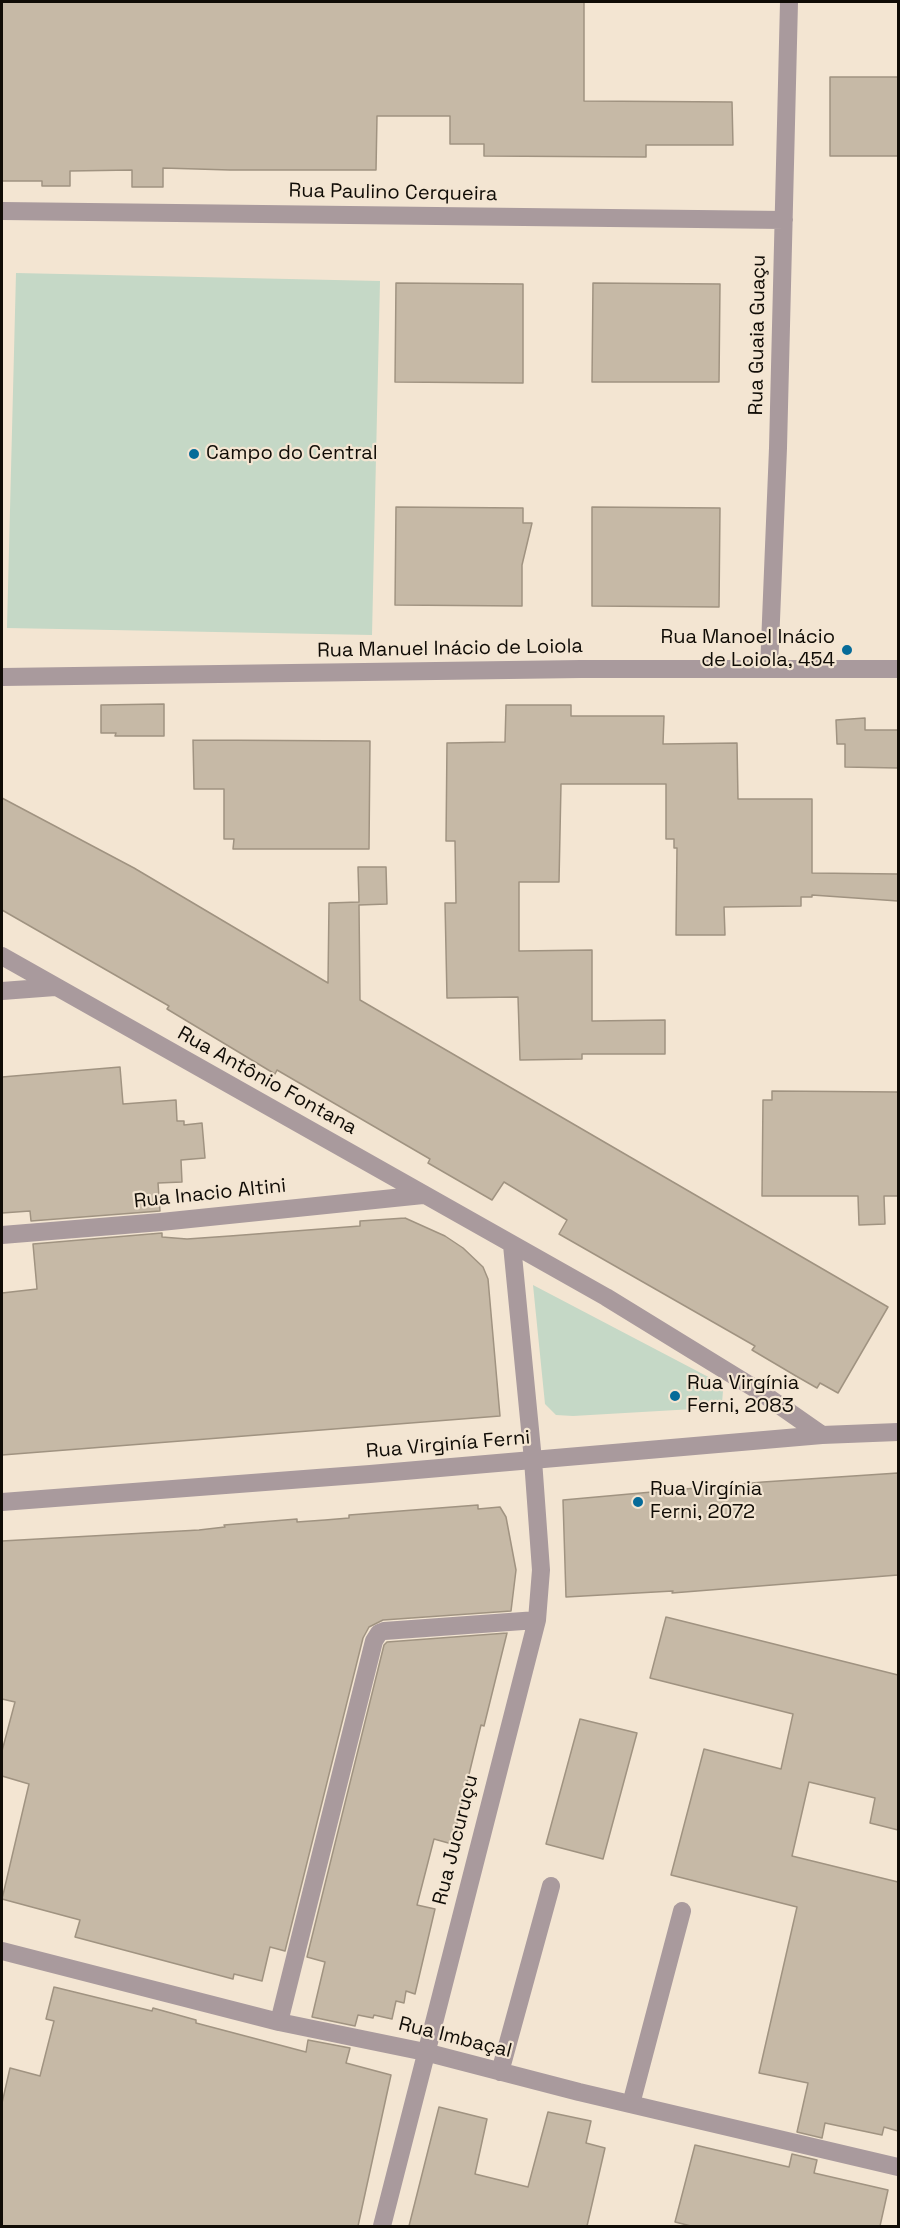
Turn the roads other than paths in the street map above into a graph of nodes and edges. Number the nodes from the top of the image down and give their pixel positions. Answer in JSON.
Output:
{"nodes":[{"id":1,"x":789,"y":2,"type":"edge"},
{"id":2,"x":2,"y":211,"type":"edge"},
{"id":3,"x":784,"y":220,"type":"junction"},
{"id":4,"x":769,"y":669,"type":"junction"},
{"id":5,"x":898,"y":669,"type":"edge"},
{"id":6,"x":2,"y":677,"type":"edge"},
{"id":7,"x":2,"y":956,"type":"edge"},
{"id":8,"x":55,"y":987,"type":"junction"},
{"id":9,"x":2,"y":991,"type":"edge"},
{"id":10,"x":423,"y":1195,"type":"junction"},
{"id":11,"x":2,"y":1235,"type":"edge"},
{"id":12,"x":512,"y":1245,"type":"junction"},
{"id":13,"x":898,"y":1432,"type":"edge"},
{"id":14,"x":822,"y":1435,"type":"junction"},
{"id":15,"x":533,"y":1460,"type":"junction"},
{"id":16,"x":2,"y":1502,"type":"edge"},
{"id":17,"x":537,"y":1620,"type":"junction"},
{"id":18,"x":551,"y":1886,"type":"dead end"},
{"id":19,"x":682,"y":1911,"type":"dead end"},
{"id":20,"x":2,"y":1951,"type":"edge"},
{"id":21,"x":279,"y":2022,"type":"junction"},
{"id":22,"x":425,"y":2052,"type":"junction"},
{"id":23,"x":500,"y":2072,"type":"junction"},
{"id":24,"x":631,"y":2104,"type":"junction"},
{"id":25,"x":898,"y":2167,"type":"edge"},
{"id":26,"x":381,"y":2226,"type":"edge"}],
"edges":[{"from":1,"to":3,"type":"street","name":"Rua Guaia Guaçu"},
{"from":2,"to":3,"type":"street","name":"Rua Paulino Cerqueira"},
{"from":3,"to":4,"type":"street","name":"Rua Guaia Guaçu"},
{"from":4,"to":5,"type":"street","name":"Rua Manuel Inácio de Loiola"},
{"from":4,"to":6,"type":"street","name":"Rua Manuel Inácio de Loiola"},
{"from":7,"to":8,"type":"street","name":"Rua Antônio Fontana"},
{"from":8,"to":9,"type":"street"},
{"from":8,"to":10,"type":"street","name":"Rua Antônio Fontana"},
{"from":10,"to":11,"type":"street","name":"Rua Inacio Altini"},
{"from":10,"to":12,"type":"street","name":"Rua Antônio Fontana"},
{"from":12,"to":14,"type":"street","name":"Rua Antônio Fontana"},
{"from":12,"to":15,"type":"street"},
{"from":13,"to":14,"type":"street","name":"Rua Virginía Ferni"},
{"from":14,"to":15,"type":"street","name":"Rua Virginía Ferni"},
{"from":15,"to":16,"type":"street","name":"Rua Virginía Ferni"},
{"from":15,"to":17,"type":"street"},
{"from":17,"to":21,"type":"street"},
{"from":17,"to":22,"type":"street","name":"Rua Jucuruçu"},
{"from":18,"to":23,"type":"street"},
{"from":19,"to":24,"type":"street"},
{"from":20,"to":21,"type":"street","name":"Rua Imbaçal"},
{"from":21,"to":22,"type":"street","name":"Rua Imbaçal"},
{"from":22,"to":23,"type":"street","name":"Rua Imbaçal"},
{"from":22,"to":26,"type":"street","name":"Rua Jucuruçu"},
{"from":23,"to":24,"type":"street","name":"Rua Imbaçal"},
{"from":24,"to":25,"type":"street","name":"Rua Imbaçal"}]}
